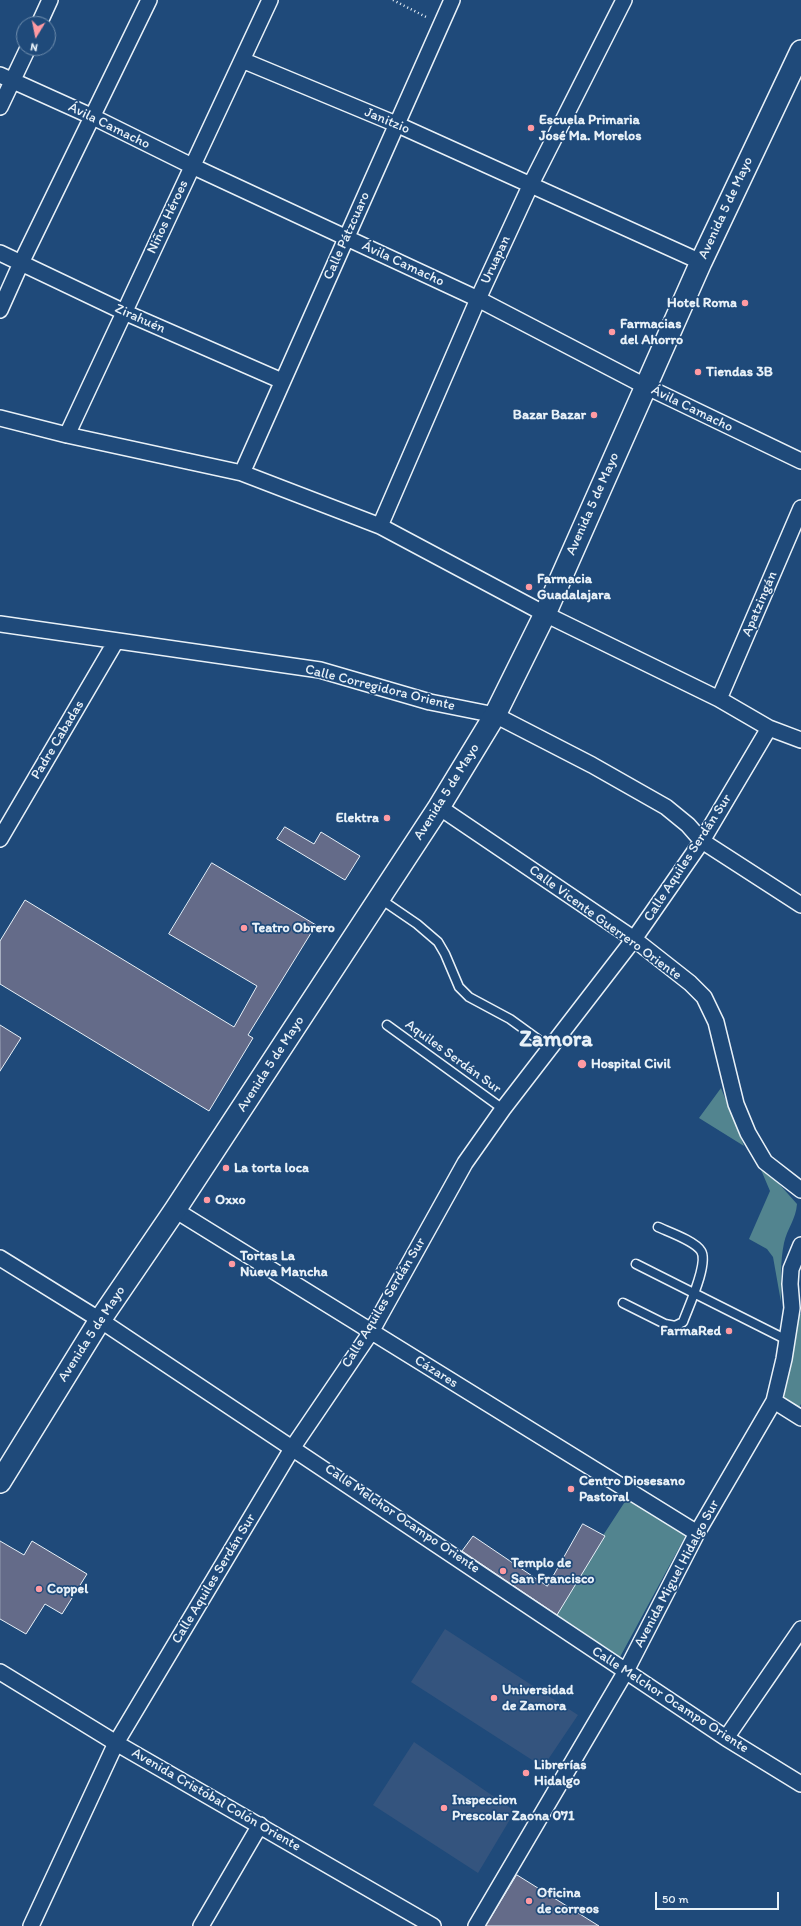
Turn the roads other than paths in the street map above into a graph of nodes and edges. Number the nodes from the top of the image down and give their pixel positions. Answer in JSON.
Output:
{"nodes":[{"id":1,"x":50,"y":0,"type":"edge"},
{"id":2,"x":149,"y":0,"type":"edge"},
{"id":3,"x":270,"y":0,"type":"edge"},
{"id":4,"x":452,"y":0,"type":"edge"},
{"id":5,"x":622,"y":0,"type":"edge"},
{"id":6,"x":43,"y":16,"type":"edge"},
{"id":7,"x":801,"y":51,"type":"edge"},
{"id":8,"x":22,"y":56,"type":"edge"},
{"id":9,"x":242,"y":60,"type":"junction"},
{"id":10,"x":6,"y":78,"type":"edge"},
{"id":11,"x":0,"y":107,"type":"edge"},
{"id":12,"x":93,"y":117,"type":"junction"},
{"id":13,"x":396,"y":124,"type":"junction"},
{"id":14,"x":192,"y":166,"type":"junction"},
{"id":15,"x":531,"y":184,"type":"junction"},
{"id":16,"x":347,"y":238,"type":"junction"},
{"id":17,"x":0,"y":253,"type":"edge"},
{"id":18,"x":700,"y":262,"type":"junction"},
{"id":19,"x":21,"y":263,"type":"junction"},
{"id":20,"x":478,"y":299,"type":"junction"},
{"id":21,"x":0,"y":310,"type":"edge"},
{"id":22,"x":124,"y":312,"type":"junction"},
{"id":23,"x":282,"y":381,"type":"junction"},
{"id":24,"x":645,"y":386,"type":"junction"},
{"id":25,"x":0,"y":418,"type":"edge"},
{"id":26,"x":67,"y":435,"type":"junction"},
{"id":27,"x":801,"y":461,"type":"edge"},
{"id":28,"x":242,"y":473,"type":"junction"},
{"id":29,"x":801,"y":508,"type":"edge"},
{"id":30,"x":380,"y":526,"type":"junction"},
{"id":31,"x":545,"y":614,"type":"junction"},
{"id":32,"x":0,"y":624,"type":"edge"},
{"id":33,"x":116,"y":641,"type":"junction"},
{"id":34,"x":719,"y":699,"type":"junction"},
{"id":35,"x":495,"y":715,"type":"junction"},
{"id":36,"x":770,"y":728,"type":"junction"},
{"id":37,"x":801,"y":740,"type":"edge"},
{"id":38,"x":439,"y":807,"type":"junction"},
{"id":39,"x":0,"y":839,"type":"edge"},
{"id":40,"x":702,"y":841,"type":"junction"},
{"id":41,"x":380,"y":898,"type":"junction"},
{"id":42,"x":801,"y":905,"type":"edge"},
{"id":43,"x":634,"y":939,"type":"junction"},
{"id":44,"x":387,"y":1025,"type":"dead end"},
{"id":45,"x":550,"y":1048,"type":"junction"},
{"id":46,"x":503,"y":1109,"type":"junction"},
{"id":47,"x":801,"y":1190,"type":"edge"},
{"id":48,"x":175,"y":1210,"type":"junction"},
{"id":49,"x":658,"y":1227,"type":"dead end"},
{"id":50,"x":801,"y":1245,"type":"edge"},
{"id":51,"x":0,"y":1258,"type":"edge"},
{"id":52,"x":636,"y":1264,"type":"dead end"},
{"id":53,"x":694,"y":1293,"type":"junction"},
{"id":54,"x":623,"y":1303,"type":"dead end"},
{"id":55,"x":796,"y":1311,"type":"edge"},
{"id":56,"x":100,"y":1320,"type":"junction"},
{"id":57,"x":371,"y":1332,"type":"junction"},
{"id":58,"x":787,"y":1340,"type":"junction"},
{"id":59,"x":774,"y":1401,"type":"junction"},
{"id":60,"x":801,"y":1418,"type":"edge"},
{"id":61,"x":293,"y":1447,"type":"junction"},
{"id":62,"x":0,"y":1482,"type":"edge"},
{"id":63,"x":697,"y":1533,"type":"junction"},
{"id":64,"x":801,"y":1629,"type":"edge"},
{"id":65,"x":626,"y":1671,"type":"junction"},
{"id":66,"x":0,"y":1672,"type":"edge"},
{"id":67,"x":726,"y":1738,"type":"junction"},
{"id":68,"x":116,"y":1743,"type":"junction"},
{"id":69,"x":801,"y":1784,"type":"edge"},
{"id":70,"x":260,"y":1825,"type":"junction"},
{"id":71,"x":30,"y":1926,"type":"edge"},
{"id":72,"x":201,"y":1926,"type":"edge"},
{"id":73,"x":433,"y":1926,"type":"edge"},
{"id":74,"x":476,"y":1926,"type":"edge"}],
"edges":[{"from":1,"to":6,"type":"street"},
{"from":2,"to":12,"type":"street"},
{"from":3,"to":9,"type":"street","name":"Niños Héroes"},
{"from":4,"to":13,"type":"street","name":"Calle Pátzcuaro"},
{"from":5,"to":15,"type":"street","name":"Uruapan"},
{"from":7,"to":18,"type":"street","name":"Avenida 5 de Mayo"},
{"from":8,"to":10,"type":"street"},
{"from":9,"to":13,"type":"street","name":"Janitzio"},
{"from":9,"to":14,"type":"street","name":"Niños Héroes"},
{"from":10,"to":11,"type":"street"},
{"from":10,"to":12,"type":"street","name":"Ávila Camacho"},
{"from":12,"to":14,"type":"street","name":"Ávila Camacho"},
{"from":12,"to":19,"type":"street"},
{"from":13,"to":15,"type":"street","name":"Janitzio"},
{"from":13,"to":16,"type":"street","name":"Calle Pátzcuaro"},
{"from":14,"to":16,"type":"street","name":"Ávila Camacho"},
{"from":14,"to":22,"type":"street","name":"Niños Héroes"},
{"from":15,"to":18,"type":"street","name":"Janitzio"},
{"from":15,"to":20,"type":"street","name":"Uruapan"},
{"from":16,"to":20,"type":"street","name":"Ávila Camacho"},
{"from":16,"to":23,"type":"street","name":"Calle Pátzcuaro"},
{"from":17,"to":19,"type":"street","name":"Zirahuén"},
{"from":18,"to":24,"type":"street","name":"Avenida 5 de Mayo"},
{"from":19,"to":21,"type":"street"},
{"from":19,"to":22,"type":"street","name":"Zirahuén"},
{"from":20,"to":24,"type":"street","name":"Ávila Camacho"},
{"from":20,"to":30,"type":"street","name":"Uruapan"},
{"from":22,"to":23,"type":"street","name":"Zirahuén"},
{"from":22,"to":26,"type":"street","name":"Niños Héroes"},
{"from":23,"to":28,"type":"street","name":"Calle Pátzcuaro"},
{"from":24,"to":27,"type":"street","name":"Ávila Camacho"},
{"from":24,"to":31,"type":"street","name":"Avenida 5 de Mayo"},
{"from":25,"to":26,"type":"street"},
{"from":26,"to":28,"type":"street"},
{"from":28,"to":30,"type":"street"},
{"from":29,"to":34,"type":"street","name":"Apatzingán"},
{"from":30,"to":31,"type":"street"},
{"from":31,"to":34,"type":"street"},
{"from":31,"to":35,"type":"street","name":"Avenida 5 de Mayo"},
{"from":32,"to":33,"type":"street","name":"Calle Corregidora Oriente"},
{"from":33,"to":35,"type":"street","name":"Calle Corregidora Oriente"},
{"from":33,"to":39,"type":"street","name":"Padre Cabadas"},
{"from":34,"to":36,"type":"street"},
{"from":35,"to":38,"type":"street","name":"Avenida 5 de Mayo"},
{"from":35,"to":40,"type":"street","name":"Calle Corregidora Oriente"},
{"from":36,"to":37,"type":"street"},
{"from":36,"to":40,"type":"street","name":"Calle Aquiles Serdán Sur"},
{"from":38,"to":41,"type":"street","name":"Avenida 5 de Mayo"},
{"from":38,"to":43,"type":"street","name":"Calle Vicente Guerrero Oriente"},
{"from":40,"to":42,"type":"street","name":"Calle Corregidora Oriente"},
{"from":40,"to":43,"type":"street","name":"Calle Aquiles Serdán Sur"},
{"from":41,"to":45,"type":"lane"},
{"from":41,"to":48,"type":"street","name":"Avenida 5 de Mayo"},
{"from":43,"to":45,"type":"street","name":"Calle Aquiles Serdán Sur"},
{"from":43,"to":47,"type":"street","name":"Calle Vicente Guerrero Oriente"},
{"from":44,"to":46,"type":"lane","name":"Aquiles Serdán Sur"},
{"from":45,"to":46,"type":"street","name":"Calle Aquiles Serdán Sur"},
{"from":46,"to":57,"type":"street","name":"Calle Aquiles Serdán Sur"},
{"from":48,"to":56,"type":"street","name":"Avenida 5 de Mayo"},
{"from":48,"to":57,"type":"street","name":"Cázares"},
{"from":49,"to":53,"type":"lane"},
{"from":50,"to":55,"type":"street","name":"Avenida Miguel Hidalgo Sur"},
{"from":51,"to":56,"type":"street","name":"Calle Melchor Ocampo Oriente"},
{"from":52,"to":53,"type":"lane"},
{"from":53,"to":54,"type":"lane"},
{"from":53,"to":58,"type":"lane"},
{"from":55,"to":58,"type":"street","name":"Avenida Miguel Hidalgo Sur"},
{"from":56,"to":61,"type":"street","name":"Calle Melchor Ocampo Oriente"},
{"from":56,"to":62,"type":"street","name":"Avenida 5 de Mayo"},
{"from":57,"to":61,"type":"street","name":"Calle Aquiles Serdán Sur"},
{"from":57,"to":63,"type":"street","name":"Cázares"},
{"from":58,"to":59,"type":"street","name":"Avenida Miguel Hidalgo Sur"},
{"from":59,"to":60,"type":"street"},
{"from":59,"to":63,"type":"street","name":"Avenida Miguel Hidalgo Sur"},
{"from":61,"to":65,"type":"street","name":"Calle Melchor Ocampo Oriente"},
{"from":61,"to":68,"type":"street","name":"Calle Aquiles Serdán Sur"},
{"from":63,"to":65,"type":"street","name":"Avenida Miguel Hidalgo Sur"},
{"from":64,"to":67,"type":"street"},
{"from":65,"to":67,"type":"street","name":"Calle Melchor Ocampo Oriente"},
{"from":65,"to":74,"type":"street","name":"Avenida Miguel Hidalgo Sur"},
{"from":66,"to":68,"type":"street","name":"Avenida Cristóbal Colón Oriente"},
{"from":67,"to":69,"type":"street","name":"Calle Melchor Ocampo Oriente"},
{"from":68,"to":70,"type":"street","name":"Avenida Cristóbal Colón Oriente"},
{"from":68,"to":71,"type":"street","name":"Calle Aquiles Serdán Sur"},
{"from":70,"to":72,"type":"street"},
{"from":70,"to":73,"type":"street","name":"Avenida Cristóbal Colón Oriente"}]}
